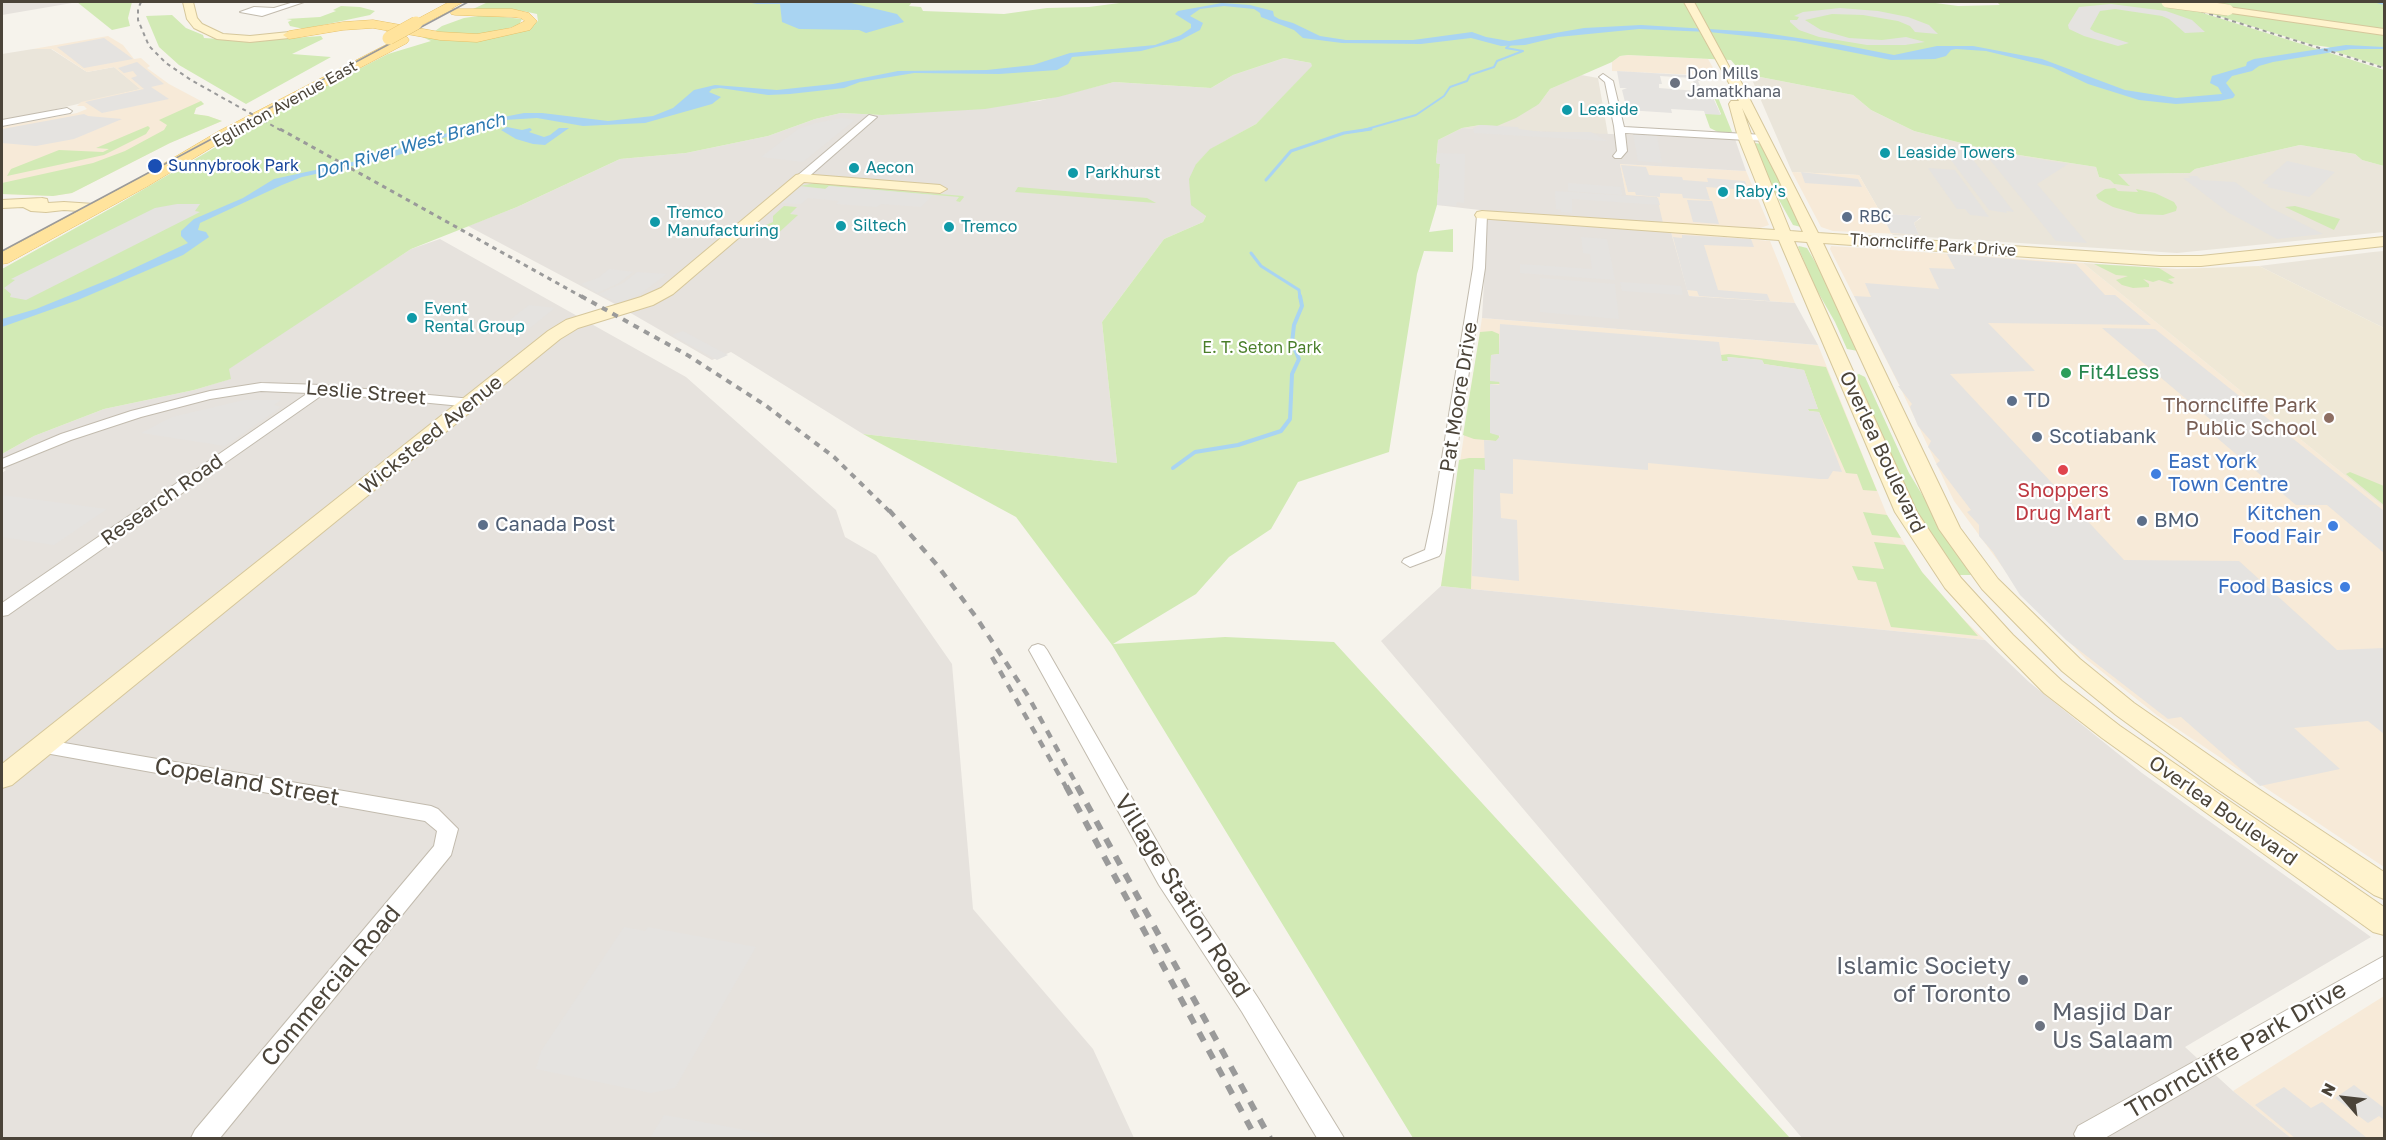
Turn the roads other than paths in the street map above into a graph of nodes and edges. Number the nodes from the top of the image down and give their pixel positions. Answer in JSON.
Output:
{"nodes":[{"id":1,"x":191,"y":2,"type":"edge"},
{"id":2,"x":300,"y":2,"type":"edge"},
{"id":3,"x":475,"y":2,"type":"edge"},
{"id":4,"x":1689,"y":2,"type":"edge"},
{"id":5,"x":2167,"y":2,"type":"edge"},
{"id":6,"x":456,"y":7,"type":"edge"},
{"id":7,"x":274,"y":10,"type":"dead end"},
{"id":8,"x":420,"y":26,"type":"junction"},
{"id":9,"x":2385,"y":32,"type":"edge"},
{"id":10,"x":289,"y":35,"type":"junction"},
{"id":11,"x":1724,"y":66,"type":"junction"},
{"id":12,"x":334,"y":67,"type":"junction"},
{"id":13,"x":1606,"y":79,"type":"dead end"},
{"id":14,"x":67,"y":111,"type":"dead end"},
{"id":15,"x":872,"y":117,"type":"dead end"},
{"id":16,"x":2,"y":123,"type":"edge"},
{"id":17,"x":1620,"y":130,"type":"junction"},
{"id":18,"x":1745,"y":137,"type":"junction"},
{"id":19,"x":1764,"y":138,"type":"junction"},
{"id":20,"x":159,"y":155,"type":"dead end"},
{"id":21,"x":1618,"y":156,"type":"dead end"},
{"id":22,"x":801,"y":178,"type":"junction"},
{"id":23,"x":939,"y":189,"type":"dead end"},
{"id":24,"x":91,"y":200,"type":"junction"},
{"id":25,"x":2,"y":204,"type":"edge"},
{"id":26,"x":64,"y":206,"type":"junction"},
{"id":27,"x":1482,"y":215,"type":"joint"},
{"id":28,"x":29,"y":225,"type":"dead end"},
{"id":29,"x":1785,"y":234,"type":"junction"},
{"id":30,"x":1813,"y":236,"type":"junction"},
{"id":31,"x":2385,"y":241,"type":"edge"},
{"id":32,"x":2,"y":259,"type":"edge"},
{"id":33,"x":322,"y":389,"type":"junction"},
{"id":34,"x":472,"y":402,"type":"junction"},
{"id":35,"x":2,"y":464,"type":"edge"},
{"id":36,"x":1410,"y":562,"type":"dead end"},
{"id":37,"x":2,"y":610,"type":"edge"},
{"id":38,"x":1038,"y":650,"type":"dead end"},
{"id":39,"x":41,"y":746,"type":"junction"},
{"id":40,"x":2,"y":778,"type":"edge"},
{"id":41,"x":448,"y":829,"type":"joint"},
{"id":42,"x":2385,"y":886,"type":"edge"},
{"id":43,"x":2385,"y":923,"type":"edge"},
{"id":44,"x":2385,"y":966,"type":"edge"},
{"id":45,"x":2090,"y":1136,"type":"edge"},
{"id":46,"x":204,"y":1138,"type":"edge"},
{"id":47,"x":1331,"y":1138,"type":"edge"}],
"edges":[{"from":1,"to":10,"type":"main road"},
{"from":2,"to":7,"type":"street"},
{"from":3,"to":6,"type":"main road","name":"Eglinton Avenue East"},
{"from":4,"to":11,"type":"main road","name":"Overlea Boulevard"},
{"from":5,"to":9,"type":"main road","bridge":true},
{"from":6,"to":8,"type":"main road","name":"Eglinton Avenue East"},
{"from":6,"to":10,"type":"main road"},
{"from":8,"to":12,"type":"main road","name":"Eglinton Avenue East","bridge":true},
{"from":8,"to":24,"type":"main road","name":"Eglinton Avenue East"},
{"from":10,"to":12,"type":"main road"},
{"from":11,"to":18,"type":"main road","name":"Overlea Boulevard"},
{"from":11,"to":19,"type":"main road","name":"Overlea Boulevard"},
{"from":12,"to":20,"type":"main road","name":"Eglinton Avenue East"},
{"from":13,"to":17,"type":"street"},
{"from":14,"to":16,"type":"street"},
{"from":15,"to":22,"type":"street","name":"Wicksteed Avenue"},
{"from":17,"to":18,"type":"street"},
{"from":17,"to":21,"type":"street"},
{"from":18,"to":19,"type":"street"},
{"from":18,"to":29,"type":"main road","name":"Overlea Boulevard"},
{"from":19,"to":30,"type":"main road","name":"Overlea Boulevard"},
{"from":22,"to":23,"type":"main road"},
{"from":22,"to":34,"type":"main road","name":"Wicksteed Avenue"},
{"from":24,"to":26,"type":"main road","name":"Eglinton Avenue East"},
{"from":24,"to":32,"type":"main road","name":"Eglinton Avenue East"},
{"from":25,"to":26,"type":"main road"},
{"from":26,"to":28,"type":"main road","name":"Eglinton Avenue East"},
{"from":27,"to":29,"type":"main road","name":"Thorncliffe Park Drive"},
{"from":27,"to":36,"type":"street","name":"Pat Moore Drive"},
{"from":29,"to":30,"type":"main road","name":"Thorncliffe Park Drive"},
{"from":29,"to":43,"type":"main road","name":"Overlea Boulevard"},
{"from":30,"to":31,"type":"main road","name":"Thorncliffe Park Drive"},
{"from":30,"to":42,"type":"main road","name":"Overlea Boulevard"},
{"from":33,"to":34,"type":"street","name":"Leslie Street"},
{"from":33,"to":35,"type":"street","name":"Leslie Street"},
{"from":33,"to":37,"type":"street","name":"Research Road"},
{"from":34,"to":39,"type":"main road","name":"Wicksteed Avenue"},
{"from":38,"to":47,"type":"street","name":"Village Station Road"},
{"from":39,"to":40,"type":"main road","name":"Wicksteed Avenue"},
{"from":39,"to":41,"type":"street","name":"Copeland Street"},
{"from":41,"to":46,"type":"street","name":"Commercial Road"},
{"from":44,"to":45,"type":"street","name":"Thorncliffe Park Drive"}]}
